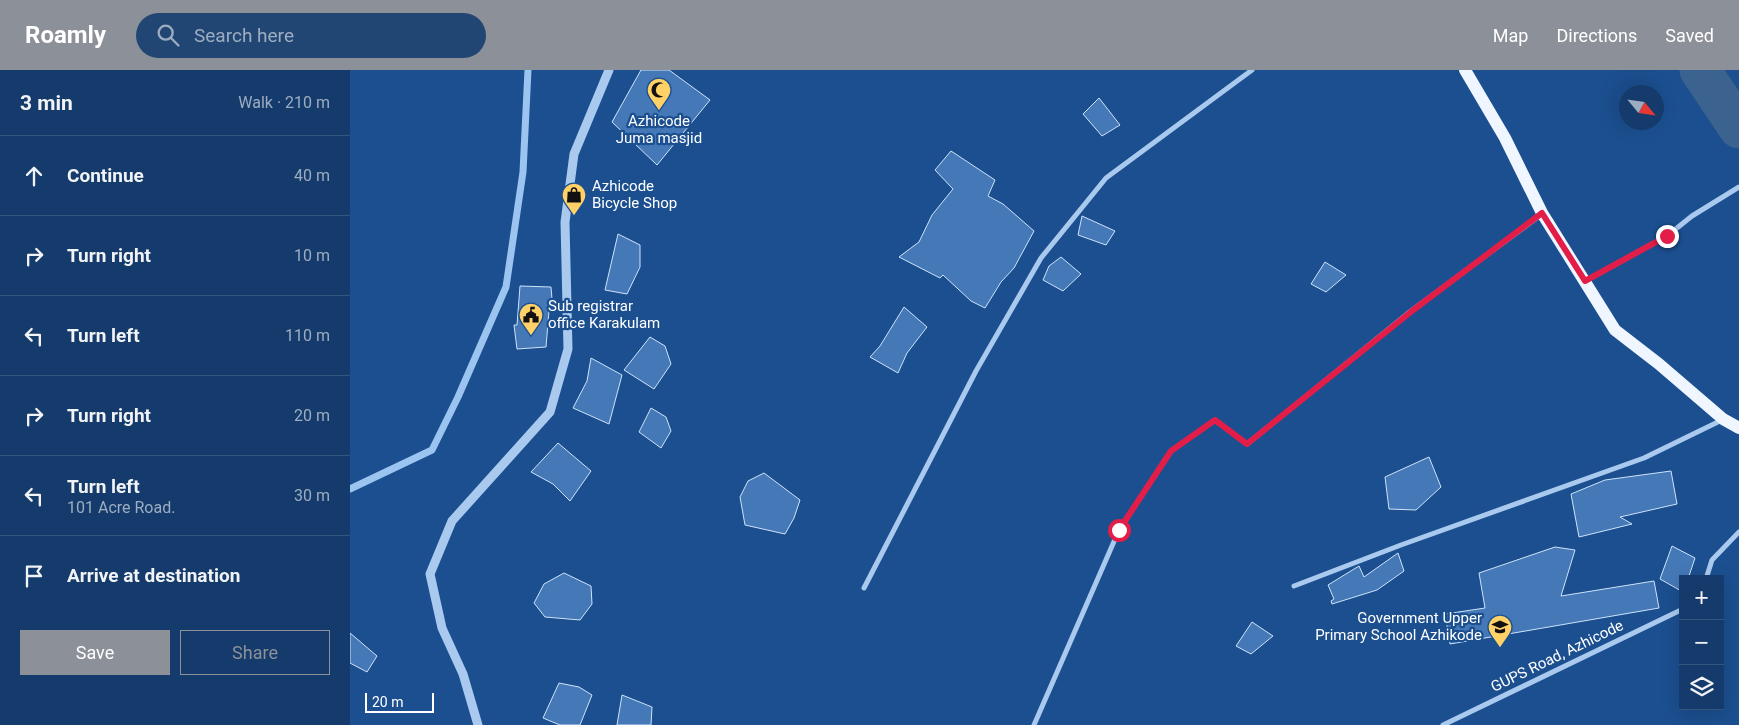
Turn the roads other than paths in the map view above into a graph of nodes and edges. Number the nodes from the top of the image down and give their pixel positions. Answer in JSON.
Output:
{"nodes":[{"id":1,"x":609,"y":70,"type":"edge"},
{"id":2,"x":1252,"y":70,"type":"edge"},
{"id":3,"x":1465,"y":70,"type":"edge"},
{"id":4,"x":1739,"y":187,"type":"edge"},
{"id":5,"x":1542,"y":213,"type":"junction"},
{"id":6,"x":1585,"y":281,"type":"junction"},
{"id":7,"x":1723,"y":420,"type":"junction"},
{"id":8,"x":1739,"y":428,"type":"edge"},
{"id":9,"x":1739,"y":532,"type":"edge"},
{"id":10,"x":1707,"y":575,"type":"edge"},
{"id":11,"x":1294,"y":586,"type":"dead end"},
{"id":12,"x":864,"y":588,"type":"dead end"},
{"id":13,"x":1679,"y":611,"type":"edge"},
{"id":14,"x":478,"y":725,"type":"edge"},
{"id":15,"x":1034,"y":725,"type":"edge"},
{"id":16,"x":1443,"y":725,"type":"edge"}],
"edges":[{"from":1,"to":14,"type":"street"},
{"from":2,"to":12,"type":"street"},
{"from":3,"to":5,"type":"main road"},
{"from":4,"to":6,"type":"street"},
{"from":5,"to":6,"type":"main road"},
{"from":5,"to":15,"type":"street"},
{"from":6,"to":7,"type":"main road"},
{"from":7,"to":8,"type":"main road"},
{"from":7,"to":11,"type":"street"},
{"from":9,"to":10,"type":"street"},
{"from":13,"to":16,"type":"street","name":"GUPS Road, Azhicode"}]}
